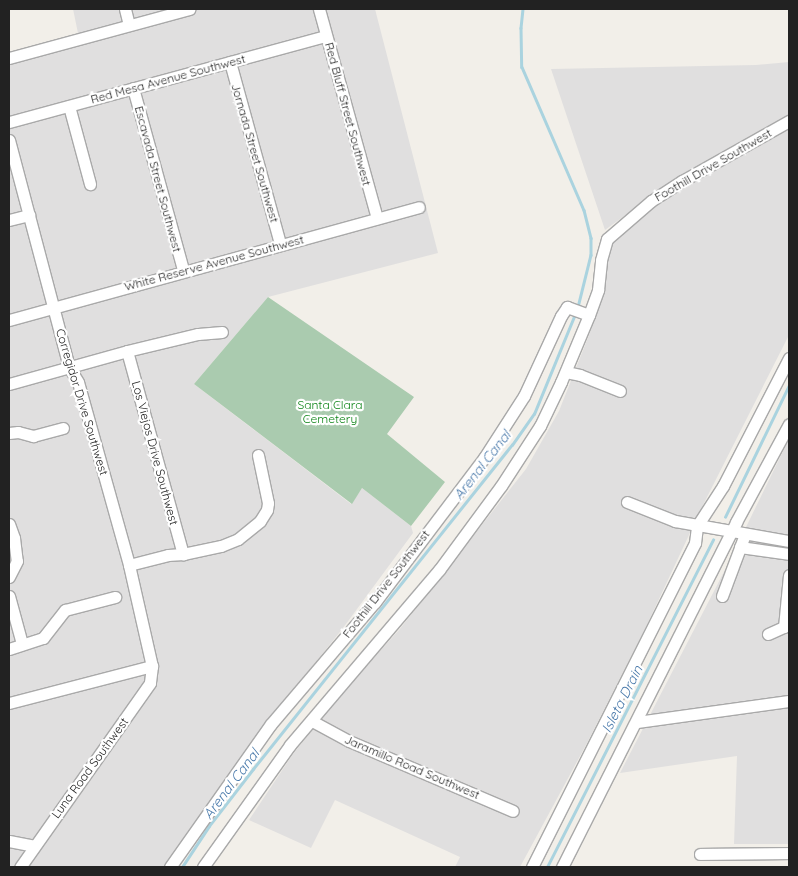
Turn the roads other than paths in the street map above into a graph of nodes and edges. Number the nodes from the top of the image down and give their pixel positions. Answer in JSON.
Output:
{"nodes":[{"id":1,"x":125,"y":9,"type":"edge"},
{"id":2,"x":188,"y":9,"type":"edge"},
{"id":3,"x":319,"y":9,"type":"edge"},
{"id":4,"x":129,"y":25,"type":"junction"},
{"id":5,"x":326,"y":36,"type":"junction"},
{"id":6,"x":9,"y":58,"type":"edge"},
{"id":7,"x":230,"y":62,"type":"junction"},
{"id":8,"x":133,"y":88,"type":"junction"},
{"id":9,"x":69,"y":106,"type":"junction"},
{"id":10,"x":9,"y":122,"type":"edge"},
{"id":11,"x":789,"y":122,"type":"edge"},
{"id":12,"x":9,"y":140,"type":"edge"},
{"id":13,"x":90,"y":184,"type":"dead end"},
{"id":14,"x":419,"y":207,"type":"dead end"},
{"id":15,"x":29,"y":215,"type":"junction"},
{"id":16,"x":377,"y":218,"type":"junction"},
{"id":17,"x":9,"y":220,"type":"edge"},
{"id":18,"x":280,"y":244,"type":"junction"},
{"id":19,"x":183,"y":270,"type":"junction"},
{"id":20,"x":54,"y":307,"type":"junction"},
{"id":21,"x":587,"y":314,"type":"junction"},
{"id":22,"x":9,"y":320,"type":"edge"},
{"id":23,"x":222,"y":332,"type":"dead end"},
{"id":24,"x":127,"y":351,"type":"junction"},
{"id":25,"x":789,"y":358,"type":"edge"},
{"id":26,"x":69,"y":367,"type":"junction"},
{"id":27,"x":566,"y":372,"type":"junction"},
{"id":28,"x":9,"y":384,"type":"edge"},
{"id":29,"x":620,"y":391,"type":"dead end"},
{"id":30,"x":789,"y":424,"type":"edge"},
{"id":31,"x":63,"y":428,"type":"dead end"},
{"id":32,"x":9,"y":433,"type":"edge"},
{"id":33,"x":258,"y":455,"type":"dead end"},
{"id":34,"x":627,"y":502,"type":"dead end"},
{"id":35,"x":9,"y":524,"type":"edge"},
{"id":36,"x":697,"y":526,"type":"junction"},
{"id":37,"x":732,"y":532,"type":"junction"},
{"id":38,"x":745,"y":534,"type":"junction"},
{"id":39,"x":789,"y":541,"type":"edge"},
{"id":40,"x":740,"y":547,"type":"junction"},
{"id":41,"x":183,"y":554,"type":"junction"},
{"id":42,"x":789,"y":554,"type":"edge"},
{"id":43,"x":129,"y":565,"type":"junction"},
{"id":44,"x":789,"y":575,"type":"edge"},
{"id":45,"x":9,"y":577,"type":"edge"},
{"id":46,"x":9,"y":596,"type":"edge"},
{"id":47,"x":115,"y":596,"type":"dead end"},
{"id":48,"x":722,"y":596,"type":"dead end"},
{"id":49,"x":768,"y":634,"type":"dead end"},
{"id":50,"x":22,"y":644,"type":"junction"},
{"id":51,"x":9,"y":648,"type":"edge"},
{"id":52,"x":152,"y":666,"type":"junction"},
{"id":53,"x":789,"y":701,"type":"edge"},
{"id":54,"x":9,"y":703,"type":"edge"},
{"id":55,"x":312,"y":721,"type":"junction"},
{"id":56,"x":637,"y":722,"type":"junction"},
{"id":57,"x":514,"y":810,"type":"dead end"},
{"id":58,"x":9,"y":841,"type":"edge"},
{"id":59,"x":34,"y":846,"type":"junction"},
{"id":60,"x":789,"y":853,"type":"edge"},
{"id":61,"x":700,"y":854,"type":"dead end"},
{"id":62,"x":20,"y":867,"type":"edge"},
{"id":63,"x":170,"y":867,"type":"edge"},
{"id":64,"x":203,"y":867,"type":"edge"},
{"id":65,"x":532,"y":867,"type":"edge"},
{"id":66,"x":562,"y":867,"type":"edge"}],
"edges":[{"from":1,"to":4,"type":"street"},
{"from":2,"to":4,"type":"street"},
{"from":3,"to":5,"type":"street","name":"Red Bluff Street Southwest"},
{"from":4,"to":6,"type":"street"},
{"from":5,"to":7,"type":"street","name":"Red Mesa Avenue Southwest"},
{"from":5,"to":16,"type":"street","name":"Red Bluff Street Southwest"},
{"from":7,"to":8,"type":"street","name":"Red Mesa Avenue Southwest"},
{"from":7,"to":18,"type":"street","name":"Jornada Street Southwest"},
{"from":8,"to":9,"type":"street","name":"Red Mesa Avenue Southwest"},
{"from":8,"to":19,"type":"street","name":"Escavada Street Southwest"},
{"from":9,"to":10,"type":"street","name":"Red Mesa Avenue Southwest"},
{"from":9,"to":13,"type":"street"},
{"from":11,"to":21,"type":"street","name":"Foothill Drive Southwest"},
{"from":12,"to":15,"type":"street","name":"Corregidor Drive Southwest"},
{"from":14,"to":16,"type":"street","name":"White Reserve Avenue Southwest"},
{"from":15,"to":17,"type":"street"},
{"from":15,"to":20,"type":"street","name":"Corregidor Drive Southwest"},
{"from":16,"to":18,"type":"street","name":"White Reserve Avenue Southwest"},
{"from":18,"to":19,"type":"street","name":"White Reserve Avenue Southwest"},
{"from":19,"to":20,"type":"street","name":"White Reserve Avenue Southwest"},
{"from":20,"to":22,"type":"street","name":"White Reserve Avenue Southwest"},
{"from":20,"to":26,"type":"street","name":"Corregidor Drive Southwest"},
{"from":21,"to":27,"type":"street","name":"Foothill Drive Southwest"},
{"from":21,"to":63,"type":"street","name":"Foothill Drive Southwest"},
{"from":23,"to":24,"type":"street"},
{"from":24,"to":26,"type":"street"},
{"from":24,"to":41,"type":"street","name":"Los Viejos Drive Southwest"},
{"from":25,"to":36,"type":"street"},
{"from":26,"to":28,"type":"street"},
{"from":26,"to":43,"type":"street","name":"Corregidor Drive Southwest"},
{"from":27,"to":29,"type":"street"},
{"from":27,"to":55,"type":"street","name":"Foothill Drive Southwest"},
{"from":30,"to":37,"type":"street"},
{"from":31,"to":32,"type":"street"},
{"from":33,"to":41,"type":"street"},
{"from":34,"to":36,"type":"street"},
{"from":35,"to":45,"type":"street"},
{"from":36,"to":37,"type":"street"},
{"from":36,"to":65,"type":"street"},
{"from":37,"to":38,"type":"street"},
{"from":37,"to":56,"type":"street"},
{"from":38,"to":39,"type":"street"},
{"from":38,"to":40,"type":"street"},
{"from":40,"to":42,"type":"street"},
{"from":40,"to":48,"type":"street"},
{"from":41,"to":43,"type":"street"},
{"from":43,"to":52,"type":"street","name":"Corregidor Drive Southwest"},
{"from":44,"to":49,"type":"street"},
{"from":46,"to":50,"type":"street"},
{"from":47,"to":50,"type":"street"},
{"from":50,"to":51,"type":"street"},
{"from":52,"to":54,"type":"street"},
{"from":52,"to":59,"type":"street","name":"Luna Road Southwest"},
{"from":53,"to":56,"type":"street"},
{"from":55,"to":57,"type":"street","name":"Jaramillo Road Southwest"},
{"from":55,"to":64,"type":"street","name":"Foothill Drive Southwest"},
{"from":56,"to":66,"type":"street"},
{"from":58,"to":59,"type":"street"},
{"from":59,"to":62,"type":"street","name":"Luna Road Southwest"},
{"from":60,"to":61,"type":"street"}]}
